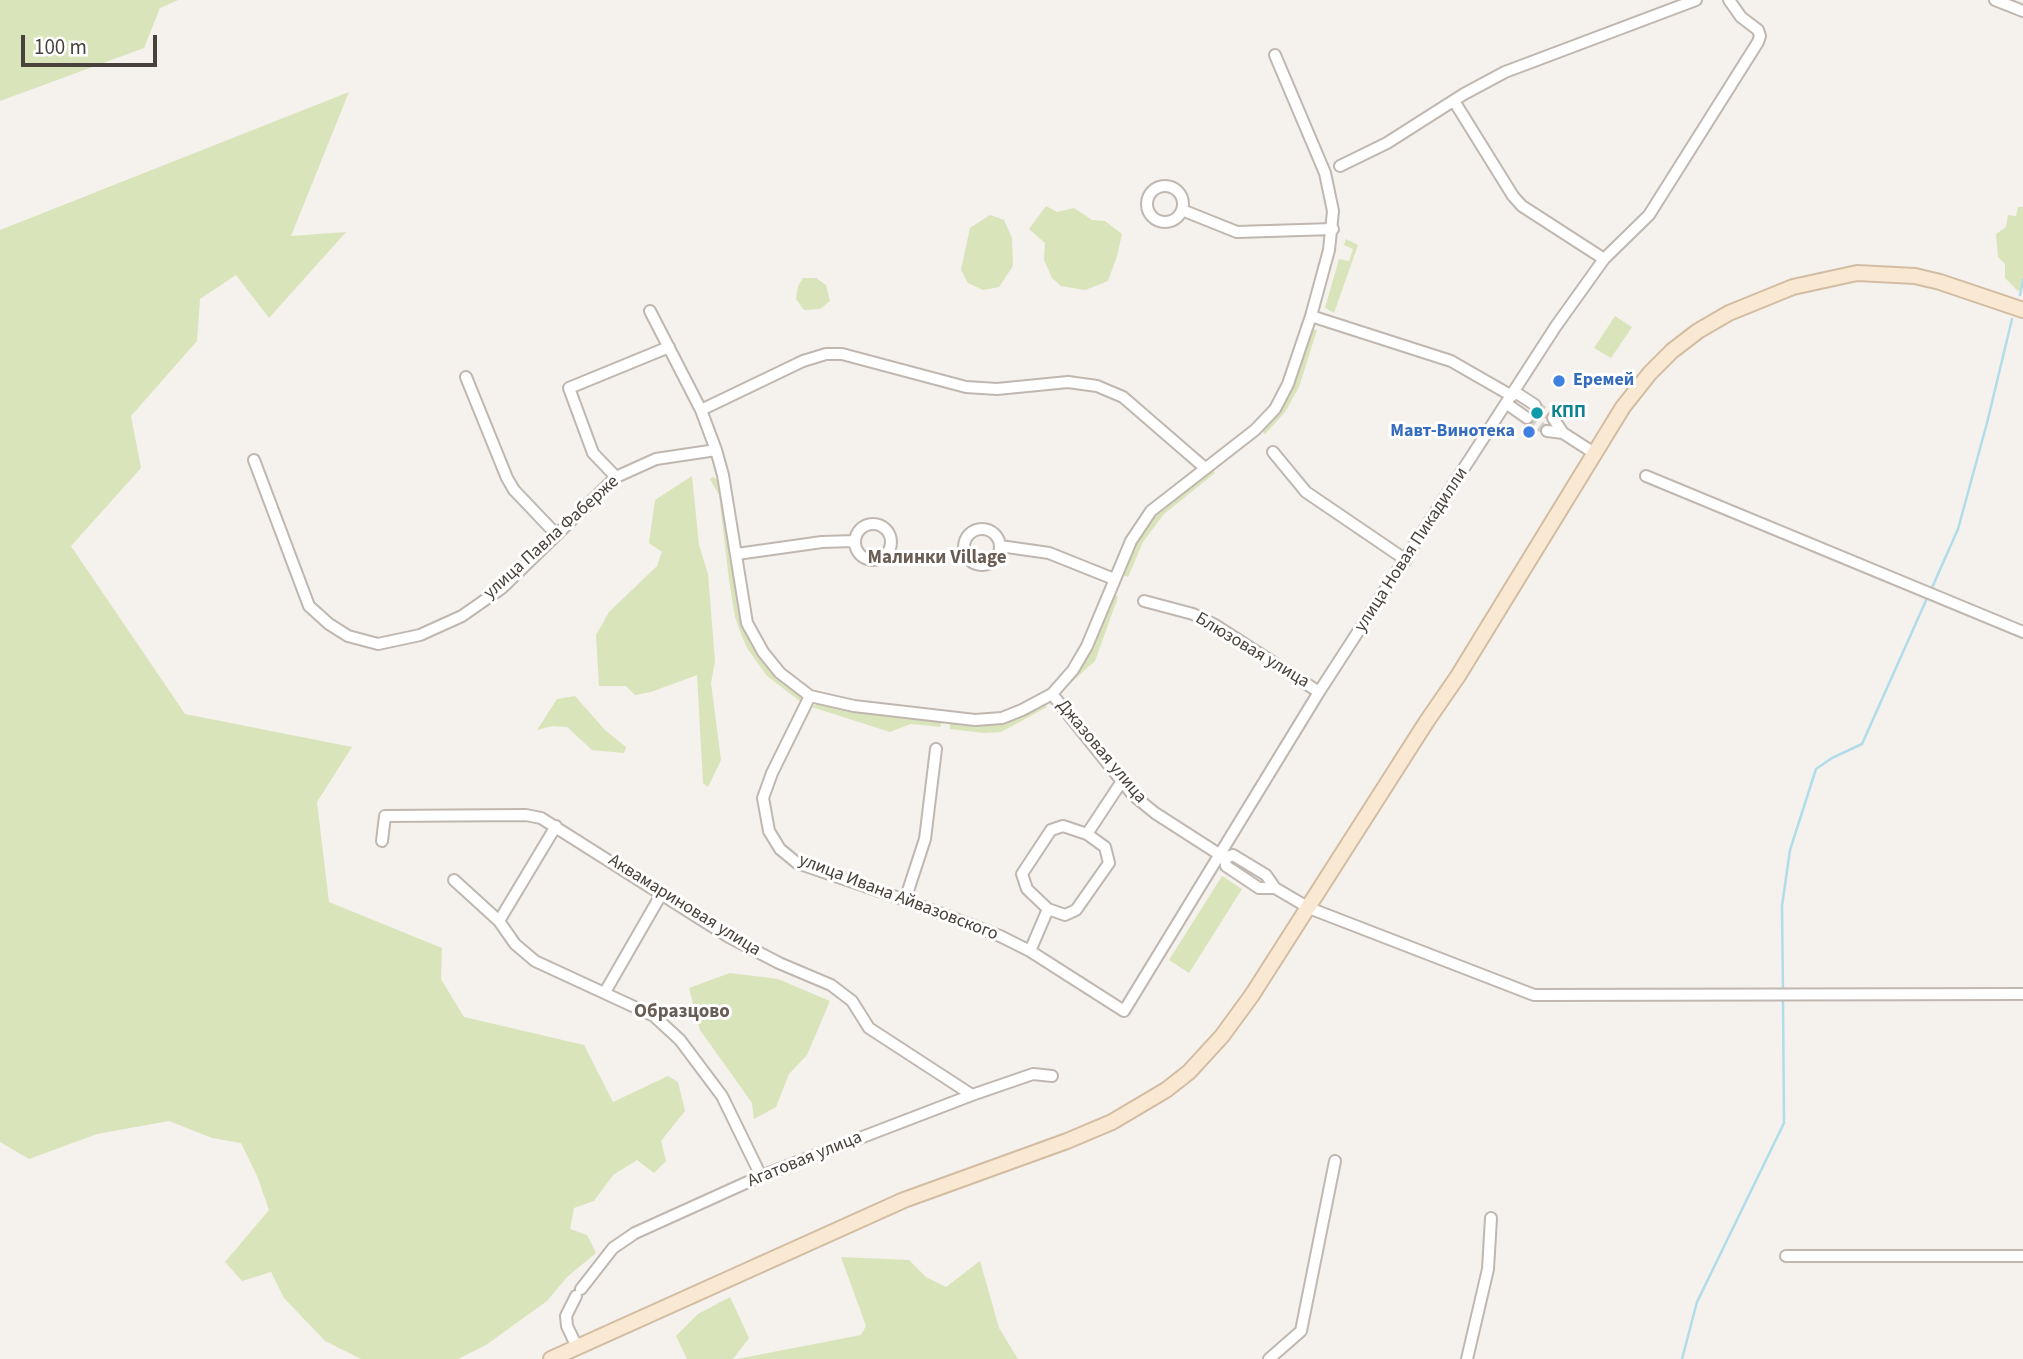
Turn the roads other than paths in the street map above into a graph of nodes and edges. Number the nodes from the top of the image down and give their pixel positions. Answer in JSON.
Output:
{"nodes":[{"id":1,"x":1696,"y":0,"type":"edge"},
{"id":2,"x":1729,"y":0,"type":"edge"},
{"id":3,"x":1995,"y":0,"type":"edge"},
{"id":4,"x":2023,"y":11,"type":"edge"},
{"id":5,"x":1275,"y":55,"type":"dead end"},
{"id":6,"x":1454,"y":101,"type":"junction"},
{"id":7,"x":1340,"y":166,"type":"dead end"},
{"id":8,"x":1182,"y":210,"type":"dead end"},
{"id":9,"x":1333,"y":229,"type":"junction"},
{"id":10,"x":1604,"y":259,"type":"junction"},
{"id":11,"x":2023,"y":310,"type":"edge"},
{"id":12,"x":650,"y":311,"type":"dead end"},
{"id":13,"x":1311,"y":316,"type":"junction"},
{"id":14,"x":669,"y":346,"type":"junction"},
{"id":15,"x":466,"y":377,"type":"dead end"},
{"id":16,"x":1512,"y":397,"type":"junction"},
{"id":17,"x":1535,"y":405,"type":"tunnel mouth"},
{"id":18,"x":701,"y":410,"type":"junction"},
{"id":19,"x":1527,"y":418,"type":"tunnel mouth"},
{"id":20,"x":1553,"y":418,"type":"tunnel mouth"},
{"id":21,"x":1547,"y":431,"type":"tunnel mouth"},
{"id":22,"x":1563,"y":433,"type":"junction"},
{"id":23,"x":716,"y":450,"type":"junction"},
{"id":24,"x":1273,"y":452,"type":"dead end"},
{"id":25,"x":1594,"y":453,"type":"junction"},
{"id":26,"x":254,"y":460,"type":"dead end"},
{"id":27,"x":1206,"y":468,"type":"junction"},
{"id":28,"x":1646,"y":476,"type":"dead end"},
{"id":29,"x":615,"y":477,"type":"junction"},
{"id":30,"x":555,"y":533,"type":"junction"},
{"id":31,"x":855,"y":541,"type":"dead end"},
{"id":32,"x":1000,"y":546,"type":"dead end"},
{"id":33,"x":737,"y":554,"type":"junction"},
{"id":34,"x":1406,"y":560,"type":"junction"},
{"id":35,"x":1114,"y":579,"type":"junction"},
{"id":36,"x":1144,"y":601,"type":"dead end"},
{"id":37,"x":2023,"y":632,"type":"edge"},
{"id":38,"x":1319,"y":692,"type":"junction"},
{"id":39,"x":1052,"y":694,"type":"junction"},
{"id":40,"x":810,"y":696,"type":"junction"},
{"id":41,"x":936,"y":749,"type":"dead end"},
{"id":42,"x":1122,"y":781,"type":"junction"},
{"id":43,"x":555,"y":826,"type":"junction"},
{"id":44,"x":1087,"y":834,"type":"junction"},
{"id":45,"x":382,"y":841,"type":"dead end"},
{"id":46,"x":1223,"y":857,"type":"junction"},
{"id":47,"x":454,"y":880,"type":"dead end"},
{"id":48,"x":662,"y":893,"type":"junction"},
{"id":49,"x":905,"y":900,"type":"junction"},
{"id":50,"x":1309,"y":908,"type":"junction"},
{"id":51,"x":1048,"y":909,"type":"junction"},
{"id":52,"x":499,"y":921,"type":"junction"},
{"id":53,"x":1030,"y":951,"type":"junction"},
{"id":54,"x":605,"y":992,"type":"junction"},
{"id":55,"x":2023,"y":994,"type":"edge"},
{"id":56,"x":1124,"y":1011,"type":"joint"},
{"id":57,"x":1052,"y":1076,"type":"dead end"},
{"id":58,"x":972,"y":1095,"type":"junction"},
{"id":59,"x":1335,"y":1161,"type":"dead end"},
{"id":60,"x":761,"y":1177,"type":"junction"},
{"id":61,"x":1491,"y":1218,"type":"dead end"},
{"id":62,"x":1786,"y":1256,"type":"dead end"},
{"id":63,"x":2023,"y":1256,"type":"edge"},
{"id":64,"x":578,"y":1347,"type":"junction"},
{"id":65,"x":551,"y":1359,"type":"edge"},
{"id":66,"x":1269,"y":1359,"type":"edge"},
{"id":67,"x":1468,"y":1359,"type":"edge"}],
"edges":[{"from":1,"to":6,"type":"street"},
{"from":2,"to":10,"type":"street","name":"улица Новая Пикадилли"},
{"from":3,"to":4,"type":"street"},
{"from":5,"to":9,"type":"street"},
{"from":6,"to":7,"type":"street"},
{"from":6,"to":10,"type":"street"},
{"from":8,"to":9,"type":"street"},
{"from":9,"to":13,"type":"street"},
{"from":10,"to":16,"type":"street","name":"улица Новая Пикадилли"},
{"from":11,"to":25,"type":"street"},
{"from":12,"to":14,"type":"street"},
{"from":13,"to":16,"type":"street"},
{"from":13,"to":27,"type":"street"},
{"from":14,"to":18,"type":"street"},
{"from":14,"to":29,"type":"street"},
{"from":15,"to":30,"type":"street"},
{"from":16,"to":17,"type":"street"},
{"from":16,"to":19,"type":"street"},
{"from":16,"to":34,"type":"street","name":"улица Новая Пикадилли"},
{"from":18,"to":23,"type":"street"},
{"from":18,"to":27,"type":"street"},
{"from":20,"to":22,"type":"street"},
{"from":21,"to":22,"type":"street"},
{"from":22,"to":25,"type":"street"},
{"from":23,"to":29,"type":"street","name":"улица Павла Фаберже"},
{"from":23,"to":33,"type":"street"},
{"from":24,"to":34,"type":"street"},
{"from":25,"to":50,"type":"street"},
{"from":26,"to":30,"type":"street","name":"улица Павла Фаберже"},
{"from":27,"to":35,"type":"street"},
{"from":28,"to":37,"type":"street"},
{"from":29,"to":30,"type":"street","name":"улица Павла Фаберже"},
{"from":31,"to":33,"type":"street"},
{"from":32,"to":35,"type":"street"},
{"from":33,"to":40,"type":"street"},
{"from":34,"to":38,"type":"street","name":"улица Новая Пикадилли"},
{"from":35,"to":39,"type":"street"},
{"from":36,"to":38,"type":"street","name":"Блюзовая улица"},
{"from":38,"to":46,"type":"street","name":"улица Новая Пикадилли"},
{"from":39,"to":40,"type":"street"},
{"from":39,"to":42,"type":"street","name":"Джазовая улица"},
{"from":40,"to":49,"type":"street","name":"улица Ивана Айвазовского"},
{"from":41,"to":49,"type":"street"},
{"from":42,"to":44,"type":"street"},
{"from":42,"to":46,"type":"street","name":"Джазовая улица"},
{"from":43,"to":45,"type":"street","name":"Аквамариновая улица"},
{"from":43,"to":48,"type":"street","name":"Аквамариновая улица"},
{"from":43,"to":52,"type":"street"},
{"from":44,"to":51,"type":"street"},
{"from":44,"to":51,"type":"street"},
{"from":46,"to":50,"type":"street","name":"Джазовая улица"},
{"from":46,"to":56,"type":"street","name":"улица Новая Пикадилли"},
{"from":47,"to":52,"type":"street"},
{"from":48,"to":54,"type":"street"},
{"from":48,"to":58,"type":"street","name":"Аквамариновая улица"},
{"from":49,"to":53,"type":"street","name":"улица Ивана Айвазовского"},
{"from":50,"to":55,"type":"street"},
{"from":50,"to":64,"type":"street"},
{"from":51,"to":53,"type":"street"},
{"from":52,"to":54,"type":"street"},
{"from":53,"to":56,"type":"street","name":"улица Ивана Айвазовского"},
{"from":54,"to":60,"type":"street"},
{"from":57,"to":58,"type":"street","name":"Агатовая улица"},
{"from":58,"to":60,"type":"street","name":"Агатовая улица"},
{"from":59,"to":66,"type":"street"},
{"from":60,"to":64,"type":"street","name":"Агатовая улица"},
{"from":61,"to":67,"type":"street"},
{"from":62,"to":63,"type":"street"},
{"from":64,"to":65,"type":"street"}]}
